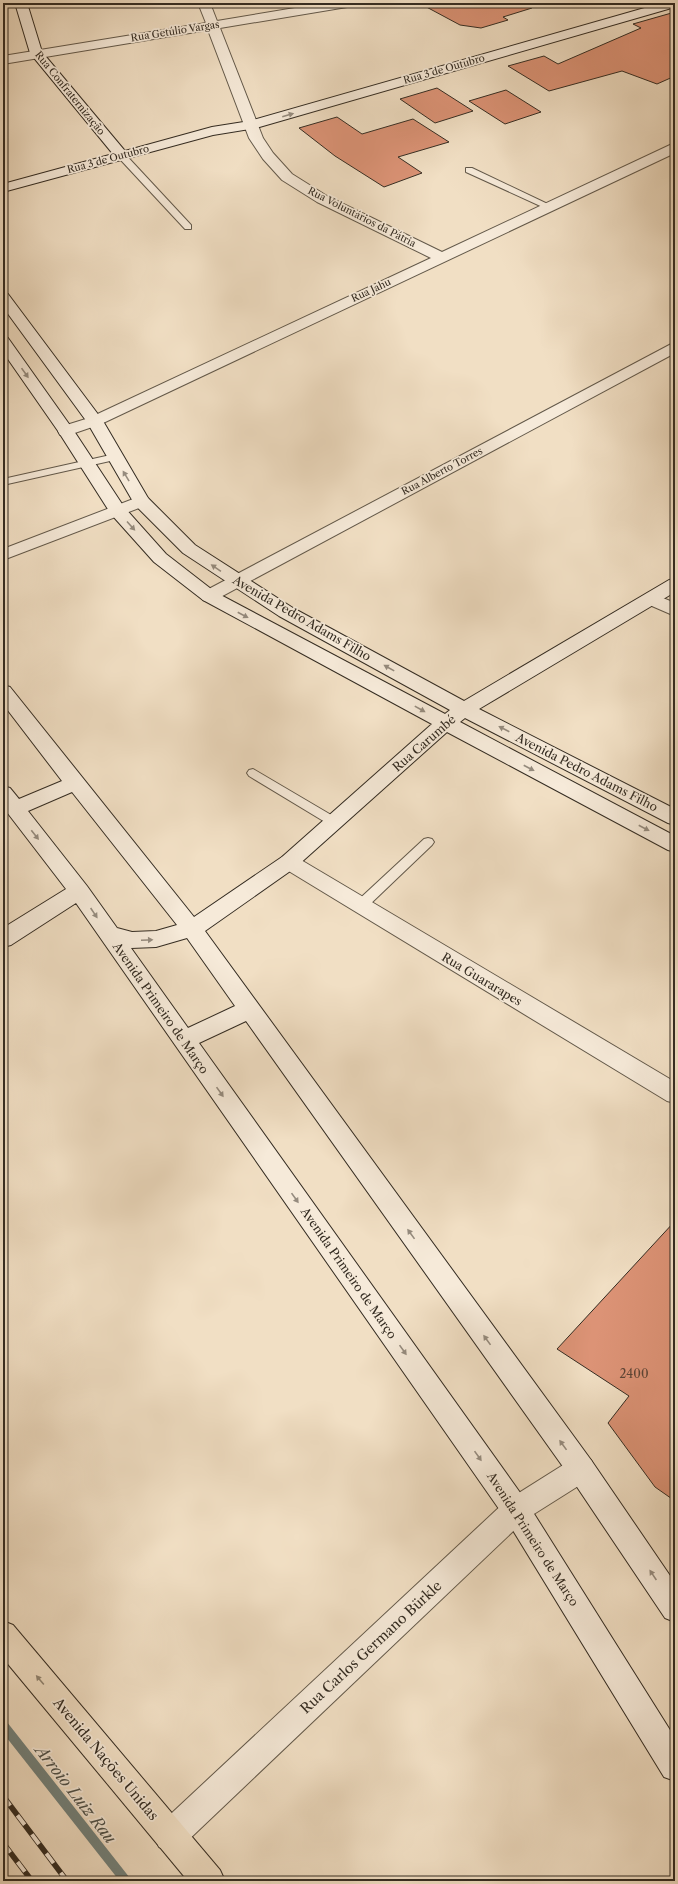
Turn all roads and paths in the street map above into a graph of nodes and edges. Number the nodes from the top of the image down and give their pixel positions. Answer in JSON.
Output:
{"nodes":[{"id":1,"x":21,"y":3,"type":"edge"},
{"id":2,"x":204,"y":3,"type":"edge"},
{"id":3,"x":347,"y":3,"type":"edge"},
{"id":4,"x":642,"y":3,"type":"edge"},
{"id":5,"x":675,"y":3,"type":"edge"},
{"id":6,"x":213,"y":25,"type":"junction"},
{"id":7,"x":552,"y":29,"type":"junction"},
{"id":8,"x":564,"y":35,"type":"junction"},
{"id":9,"x":36,"y":53,"type":"junction"},
{"id":10,"x":3,"y":60,"type":"edge"},
{"id":11,"x":429,"y":69,"type":"junction"},
{"id":12,"x":248,"y":121,"type":"junction"},
{"id":13,"x":675,"y":148,"type":"edge"},
{"id":14,"x":121,"y":155,"type":"junction"},
{"id":15,"x":469,"y":170,"type":"dead end"},
{"id":16,"x":3,"y":188,"type":"edge"},
{"id":17,"x":550,"y":206,"type":"junction"},
{"id":18,"x":188,"y":227,"type":"dead end"},
{"id":19,"x":442,"y":257,"type":"junction"},
{"id":20,"x":3,"y":297,"type":"edge"},
{"id":21,"x":3,"y":341,"type":"edge"},
{"id":22,"x":672,"y":351,"type":"edge"},
{"id":23,"x":95,"y":421,"type":"junction"},
{"id":24,"x":66,"y":431,"type":"junction"},
{"id":25,"x":115,"y":458,"type":"junction"},
{"id":26,"x":88,"y":465,"type":"junction"},
{"id":27,"x":3,"y":482,"type":"edge"},
{"id":28,"x":141,"y":501,"type":"junction"},
{"id":29,"x":117,"y":510,"type":"junction"},
{"id":30,"x":3,"y":555,"type":"edge"},
{"id":31,"x":235,"y":581,"type":"junction"},
{"id":32,"x":675,"y":584,"type":"edge"},
{"id":33,"x":209,"y":596,"type":"junction"},
{"id":34,"x":651,"y":599,"type":"junction"},
{"id":35,"x":675,"y":610,"type":"edge"},
{"id":36,"x":3,"y":691,"type":"edge"},
{"id":37,"x":464,"y":709,"type":"junction"},
{"id":38,"x":445,"y":723,"type":"junction"},
{"id":39,"x":253,"y":773,"type":"dead end"},
{"id":40,"x":75,"y":783,"type":"junction"},
{"id":41,"x":9,"y":801,"type":"edge"},
{"id":42,"x":675,"y":818,"type":"edge"},
{"id":43,"x":334,"y":822,"type":"junction"},
{"id":44,"x":428,"y":842,"type":"dead end"},
{"id":45,"x":675,"y":845,"type":"edge"},
{"id":46,"x":289,"y":862,"type":"junction"},
{"id":47,"x":79,"y":891,"type":"junction"},
{"id":48,"x":360,"y":906,"type":"junction"},
{"id":49,"x":192,"y":930,"type":"junction"},
{"id":50,"x":109,"y":934,"type":"junction"},
{"id":51,"x":3,"y":938,"type":"edge"},
{"id":52,"x":249,"y":1009,"type":"junction"},
{"id":53,"x":184,"y":1040,"type":"junction"},
{"id":54,"x":675,"y":1094,"type":"edge"},
{"id":55,"x":581,"y":1469,"type":"junction"},
{"id":56,"x":516,"y":1510,"type":"junction"},
{"id":57,"x":675,"y":1608,"type":"edge"},
{"id":58,"x":3,"y":1635,"type":"edge"},
{"id":59,"x":675,"y":1766,"type":"edge"},
{"id":60,"x":170,"y":1836,"type":"junction"},
{"id":61,"x":209,"y":1881,"type":"edge"}],
"edges":[{"from":1,"to":9,"type":"street","name":"Rua Confraternização"},
{"from":2,"to":6,"type":"street","name":"Rua Voluntários da Pátria"},
{"from":3,"to":6,"type":"street","name":"Rua Getúlio Vargas"},
{"from":4,"to":7,"type":"street","name":"Rua 3 de Outubro"},
{"from":5,"to":8,"type":"street","name":"Rua 3 de Outubro"},
{"from":6,"to":9,"type":"street","name":"Rua Getúlio Vargas"},
{"from":6,"to":12,"type":"street","name":"Rua Voluntários da Pátria"},
{"from":7,"to":8,"type":"street"},
{"from":7,"to":11,"type":"street","name":"Rua 3 de Outubro"},
{"from":8,"to":11,"type":"street","name":"Rua 3 de Outubro"},
{"from":9,"to":10,"type":"street","name":"Rua Getúlio Vargas"},
{"from":9,"to":14,"type":"street","name":"Rua Confraternização"},
{"from":11,"to":12,"type":"street","name":"Rua 3 de Outubro"},
{"from":12,"to":14,"type":"street","name":"Rua 3 de Outubro"},
{"from":12,"to":19,"type":"street","name":"Rua Voluntários da Pátria"},
{"from":13,"to":17,"type":"street","name":"Rua Jahu"},
{"from":14,"to":16,"type":"street","name":"Rua 3 de Outubro"},
{"from":14,"to":18,"type":"lane"},
{"from":15,"to":17,"type":"lane"},
{"from":17,"to":19,"type":"street","name":"Rua Jahu"},
{"from":19,"to":23,"type":"street","name":"Rua Jahu"},
{"from":20,"to":23,"type":"street","name":"Avenida Pedro Adams Filho"},
{"from":21,"to":24,"type":"street","name":"Avenida Pedro Adams Filho","one_way":true},
{"from":22,"to":31,"type":"street","name":"Rua Alberto Torres"},
{"from":23,"to":24,"type":"street","name":"Rua Jahu"},
{"from":23,"to":25,"type":"street","name":"Avenida Pedro Adams Filho"},
{"from":24,"to":26,"type":"street","name":"Avenida Pedro Adams Filho"},
{"from":25,"to":26,"type":"lane"},
{"from":28,"to":25,"type":"street","name":"Avenida Pedro Adams Filho","one_way":true},
{"from":26,"to":27,"type":"lane"},
{"from":26,"to":29,"type":"street","name":"Avenida Pedro Adams Filho"},
{"from":28,"to":29,"type":"street"},
{"from":31,"to":28,"type":"street","name":"Avenida Pedro Adams Filho","one_way":true},
{"from":29,"to":30,"type":"street"},
{"from":29,"to":33,"type":"street","name":"Avenida Pedro Adams Filho","one_way":true},
{"from":31,"to":33,"type":"street","name":"Rua Alberto Torres"},
{"from":37,"to":31,"type":"street","name":"Avenida Pedro Adams Filho","one_way":true},
{"from":32,"to":34,"type":"street","name":"Rua Carumbé"},
{"from":33,"to":38,"type":"street","name":"Avenida Pedro Adams Filho","one_way":true},
{"from":34,"to":35,"type":"street"},
{"from":34,"to":37,"type":"street","name":"Rua Carumbé"},
{"from":36,"to":40,"type":"street"},
{"from":37,"to":38,"type":"street","name":"Rua Carumbé"},
{"from":42,"to":37,"type":"street","name":"Avenida Pedro Adams Filho","one_way":true},
{"from":38,"to":43,"type":"street","name":"Rua Carumbé"},
{"from":38,"to":45,"type":"street","name":"Avenida Pedro Adams Filho","one_way":true},
{"from":39,"to":43,"type":"lane"},
{"from":40,"to":41,"type":"street"},
{"from":40,"to":49,"type":"street"},
{"from":41,"to":47,"type":"street","name":"Avenida Primeiro de Março","one_way":true},
{"from":43,"to":46,"type":"street","name":"Rua Carumbé"},
{"from":44,"to":48,"type":"lane"},
{"from":46,"to":48,"type":"street","name":"Rua Guararapes"},
{"from":46,"to":49,"type":"street","name":"Rua Carumbé"},
{"from":47,"to":50,"type":"street","name":"Avenida Primeiro de Março","one_way":true},
{"from":47,"to":51,"type":"street"},
{"from":48,"to":54,"type":"street","name":"Rua Guararapes"},
{"from":50,"to":49,"type":"street","one_way":true},
{"from":49,"to":52,"type":"street"},
{"from":50,"to":53,"type":"street","name":"Avenida Primeiro de Março"},
{"from":52,"to":53,"type":"street"},
{"from":55,"to":52,"type":"street","one_way":true},
{"from":53,"to":56,"type":"street","name":"Avenida Primeiro de Março","one_way":true},
{"from":55,"to":56,"type":"street","name":"Rua Carlos Germano Bürkle"},
{"from":57,"to":55,"type":"street","one_way":true},
{"from":56,"to":59,"type":"street","name":"Avenida Primeiro de Março"},
{"from":56,"to":60,"type":"street","name":"Rua Carlos Germano Bürkle"},
{"from":60,"to":58,"type":"main road","name":"Avenida Nações Unidas","one_way":true},
{"from":60,"to":61,"type":"main road","name":"Avenida Nações Unidas"}]}
